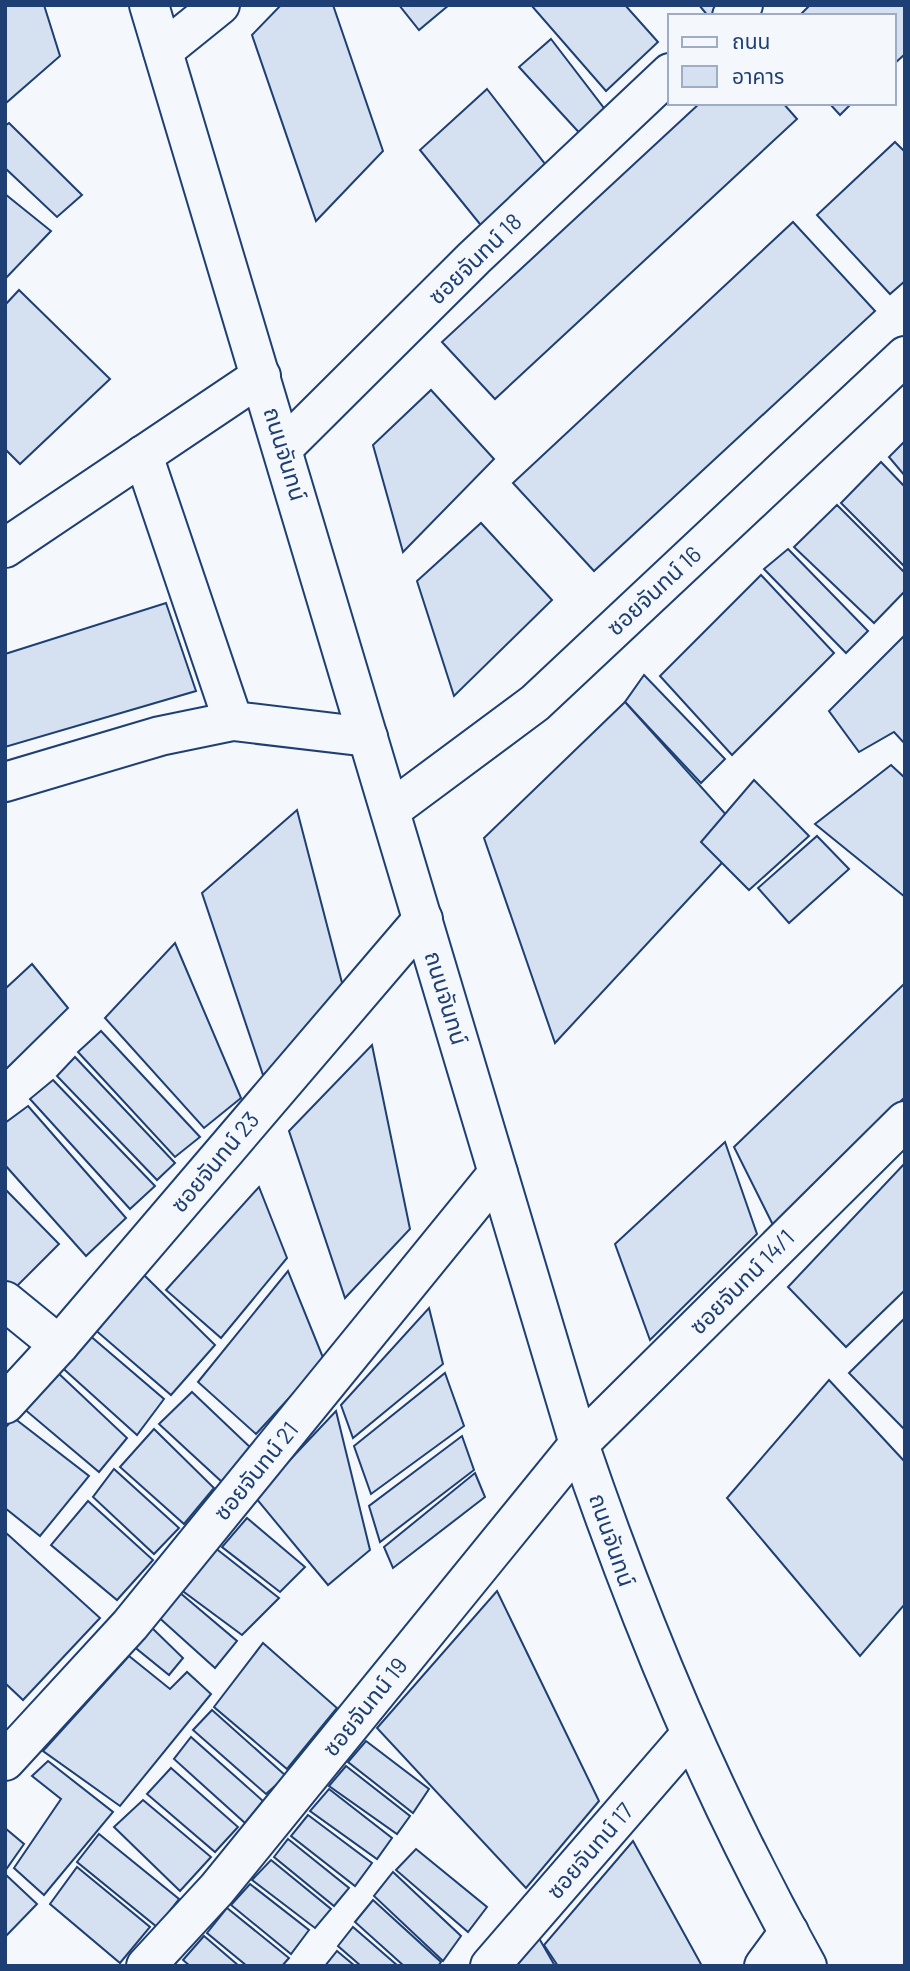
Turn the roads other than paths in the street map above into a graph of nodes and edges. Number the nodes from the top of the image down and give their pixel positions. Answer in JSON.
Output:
{"nodes":[{"id":1,"x":149,"y":5,"type":"edge"},
{"id":2,"x":220,"y":5,"type":"edge"},
{"id":3,"x":163,"y":51,"type":"junction"},
{"id":4,"x":668,"y":76,"type":"edge"},
{"id":5,"x":905,"y":356,"type":"edge"},
{"id":6,"x":261,"y":376,"type":"junction"},
{"id":7,"x":283,"y":448,"type":"junction"},
{"id":8,"x":143,"y":455,"type":"junction"},
{"id":9,"x":5,"y":548,"type":"edge"},
{"id":10,"x":233,"y":720,"type":"junction"},
{"id":11,"x":368,"y":737,"type":"junction"},
{"id":12,"x":5,"y":782,"type":"edge"},
{"id":13,"x":391,"y":810,"type":"junction"},
{"id":14,"x":422,"y":919,"type":"junction"},
{"id":15,"x":905,"y":1121,"type":"edge"},
{"id":16,"x":498,"y":1173,"type":"junction"},
{"id":17,"x":5,"y":1301,"type":"edge"},
{"id":18,"x":60,"y":1345,"type":"junction"},
{"id":19,"x":5,"y":1404,"type":"edge"},
{"id":20,"x":579,"y":1444,"type":"junction"},
{"id":21,"x":690,"y":1735,"type":"junction"},
{"id":22,"x":5,"y":1761,"type":"edge"},
{"id":23,"x":789,"y":1932,"type":"junction"},
{"id":24,"x":146,"y":1966,"type":"edge"},
{"id":25,"x":490,"y":1966,"type":"edge"},
{"id":26,"x":764,"y":1966,"type":"edge"},
{"id":27,"x":807,"y":1966,"type":"edge"}],
"edges":[{"from":1,"to":3,"type":"street","name":"ถนนจันทน์"},
{"from":2,"to":3,"type":"street"},
{"from":3,"to":6,"type":"street","name":"ถนนจันทน์"},
{"from":4,"to":7,"type":"street","name":"ซอยจันทน์ 18"},
{"from":5,"to":13,"type":"street","name":"ซอยจันทน์ 16"},
{"from":6,"to":7,"type":"street","name":"ถนนจันทน์"},
{"from":6,"to":8,"type":"street"},
{"from":7,"to":11,"type":"street","name":"ถนนจันทน์"},
{"from":8,"to":9,"type":"street"},
{"from":8,"to":10,"type":"street"},
{"from":10,"to":11,"type":"street"},
{"from":10,"to":12,"type":"street"},
{"from":11,"to":13,"type":"street","name":"ถนนจันทน์"},
{"from":13,"to":14,"type":"street","name":"ถนนจันทน์"},
{"from":14,"to":16,"type":"street","name":"ถนนจันทน์"},
{"from":14,"to":18,"type":"street","name":"ซอยจันทน์ 23"},
{"from":15,"to":20,"type":"street","name":"ซอยจันทน์ 14/1"},
{"from":16,"to":20,"type":"street","name":"ถนนจันทน์"},
{"from":16,"to":22,"type":"street","name":"ซอยจันทน์ 21"},
{"from":17,"to":18,"type":"street"},
{"from":18,"to":19,"type":"street","name":"ซอยจันทน์ 23"},
{"from":20,"to":21,"type":"street","name":"ถนนจันทน์"},
{"from":20,"to":24,"type":"street","name":"ซอยจันทน์ 19"},
{"from":21,"to":23,"type":"street","name":"ถนนจันทน์"},
{"from":21,"to":25,"type":"street","name":"ซอยจันทน์ 17"},
{"from":23,"to":26,"type":"street"},
{"from":23,"to":27,"type":"street","name":"ถนนจันทน์"}]}
